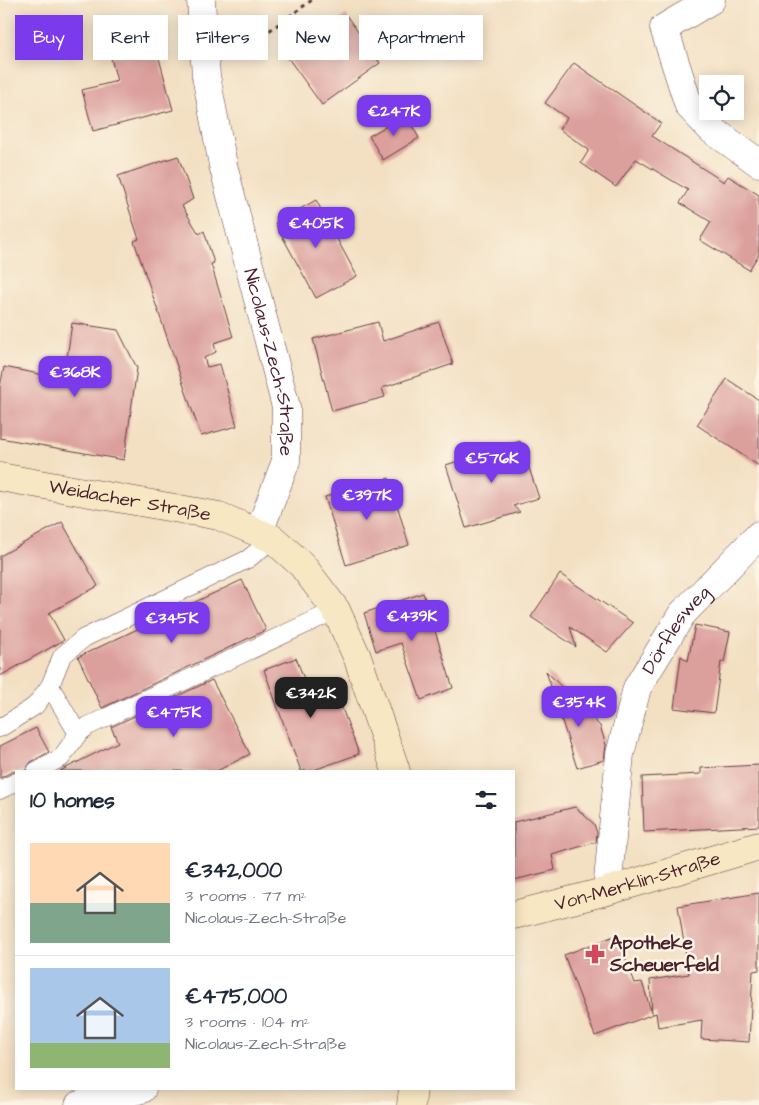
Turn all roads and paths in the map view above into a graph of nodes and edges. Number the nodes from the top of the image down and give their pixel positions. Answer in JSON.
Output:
{"nodes":[{"id":1,"x":201,"y":0,"type":"edge"},
{"id":2,"x":312,"y":0,"type":"edge"},
{"id":3,"x":711,"y":0,"type":"edge"},
{"id":4,"x":206,"y":76,"type":"junction"},
{"id":5,"x":759,"y":163,"type":"edge"},
{"id":6,"x":0,"y":476,"type":"edge"},
{"id":7,"x":266,"y":535,"type":"junction"},
{"id":8,"x":759,"y":535,"type":"edge"},
{"id":9,"x":336,"y":610,"type":"junction"},
{"id":10,"x":50,"y":686,"type":"junction"},
{"id":11,"x":0,"y":728,"type":"edge"},
{"id":12,"x":78,"y":734,"type":"junction"},
{"id":13,"x":38,"y":770,"type":"edge"},
{"id":14,"x":396,"y":770,"type":"edge"},
{"id":15,"x":15,"y":782,"type":"edge"},
{"id":16,"x":0,"y":790,"type":"edge"},
{"id":17,"x":759,"y":846,"type":"edge"},
{"id":18,"x":607,"y":891,"type":"junction"},
{"id":19,"x":515,"y":915,"type":"edge"},
{"id":20,"x":138,"y":1090,"type":"edge"},
{"id":21,"x":413,"y":1090,"type":"edge"},
{"id":22,"x":78,"y":1105,"type":"edge"},
{"id":23,"x":411,"y":1105,"type":"edge"}],
"edges":[{"from":1,"to":4,"type":"street","name":"Nicolaus-Zech-Straße"},
{"from":2,"to":4,"type":"path"},
{"from":3,"to":5,"type":"street"},
{"from":4,"to":7,"type":"street","name":"Nicolaus-Zech-Straße"},
{"from":6,"to":7,"type":"street","name":"Weidacher Straße"},
{"from":7,"to":9,"type":"street"},
{"from":7,"to":10,"type":"lane"},
{"from":8,"to":18,"type":"street","name":"Dörflesweg"},
{"from":9,"to":12,"type":"lane"},
{"from":9,"to":14,"type":"street"},
{"from":10,"to":11,"type":"lane"},
{"from":10,"to":12,"type":"lane"},
{"from":12,"to":13,"type":"lane"},
{"from":15,"to":16,"type":"lane"},
{"from":17,"to":18,"type":"street","name":"Von-Merklin-Straße"},
{"from":18,"to":19,"type":"street","name":"Von-Merklin-Straße"},
{"from":20,"to":22,"type":"street"},
{"from":21,"to":23,"type":"street"}]}
